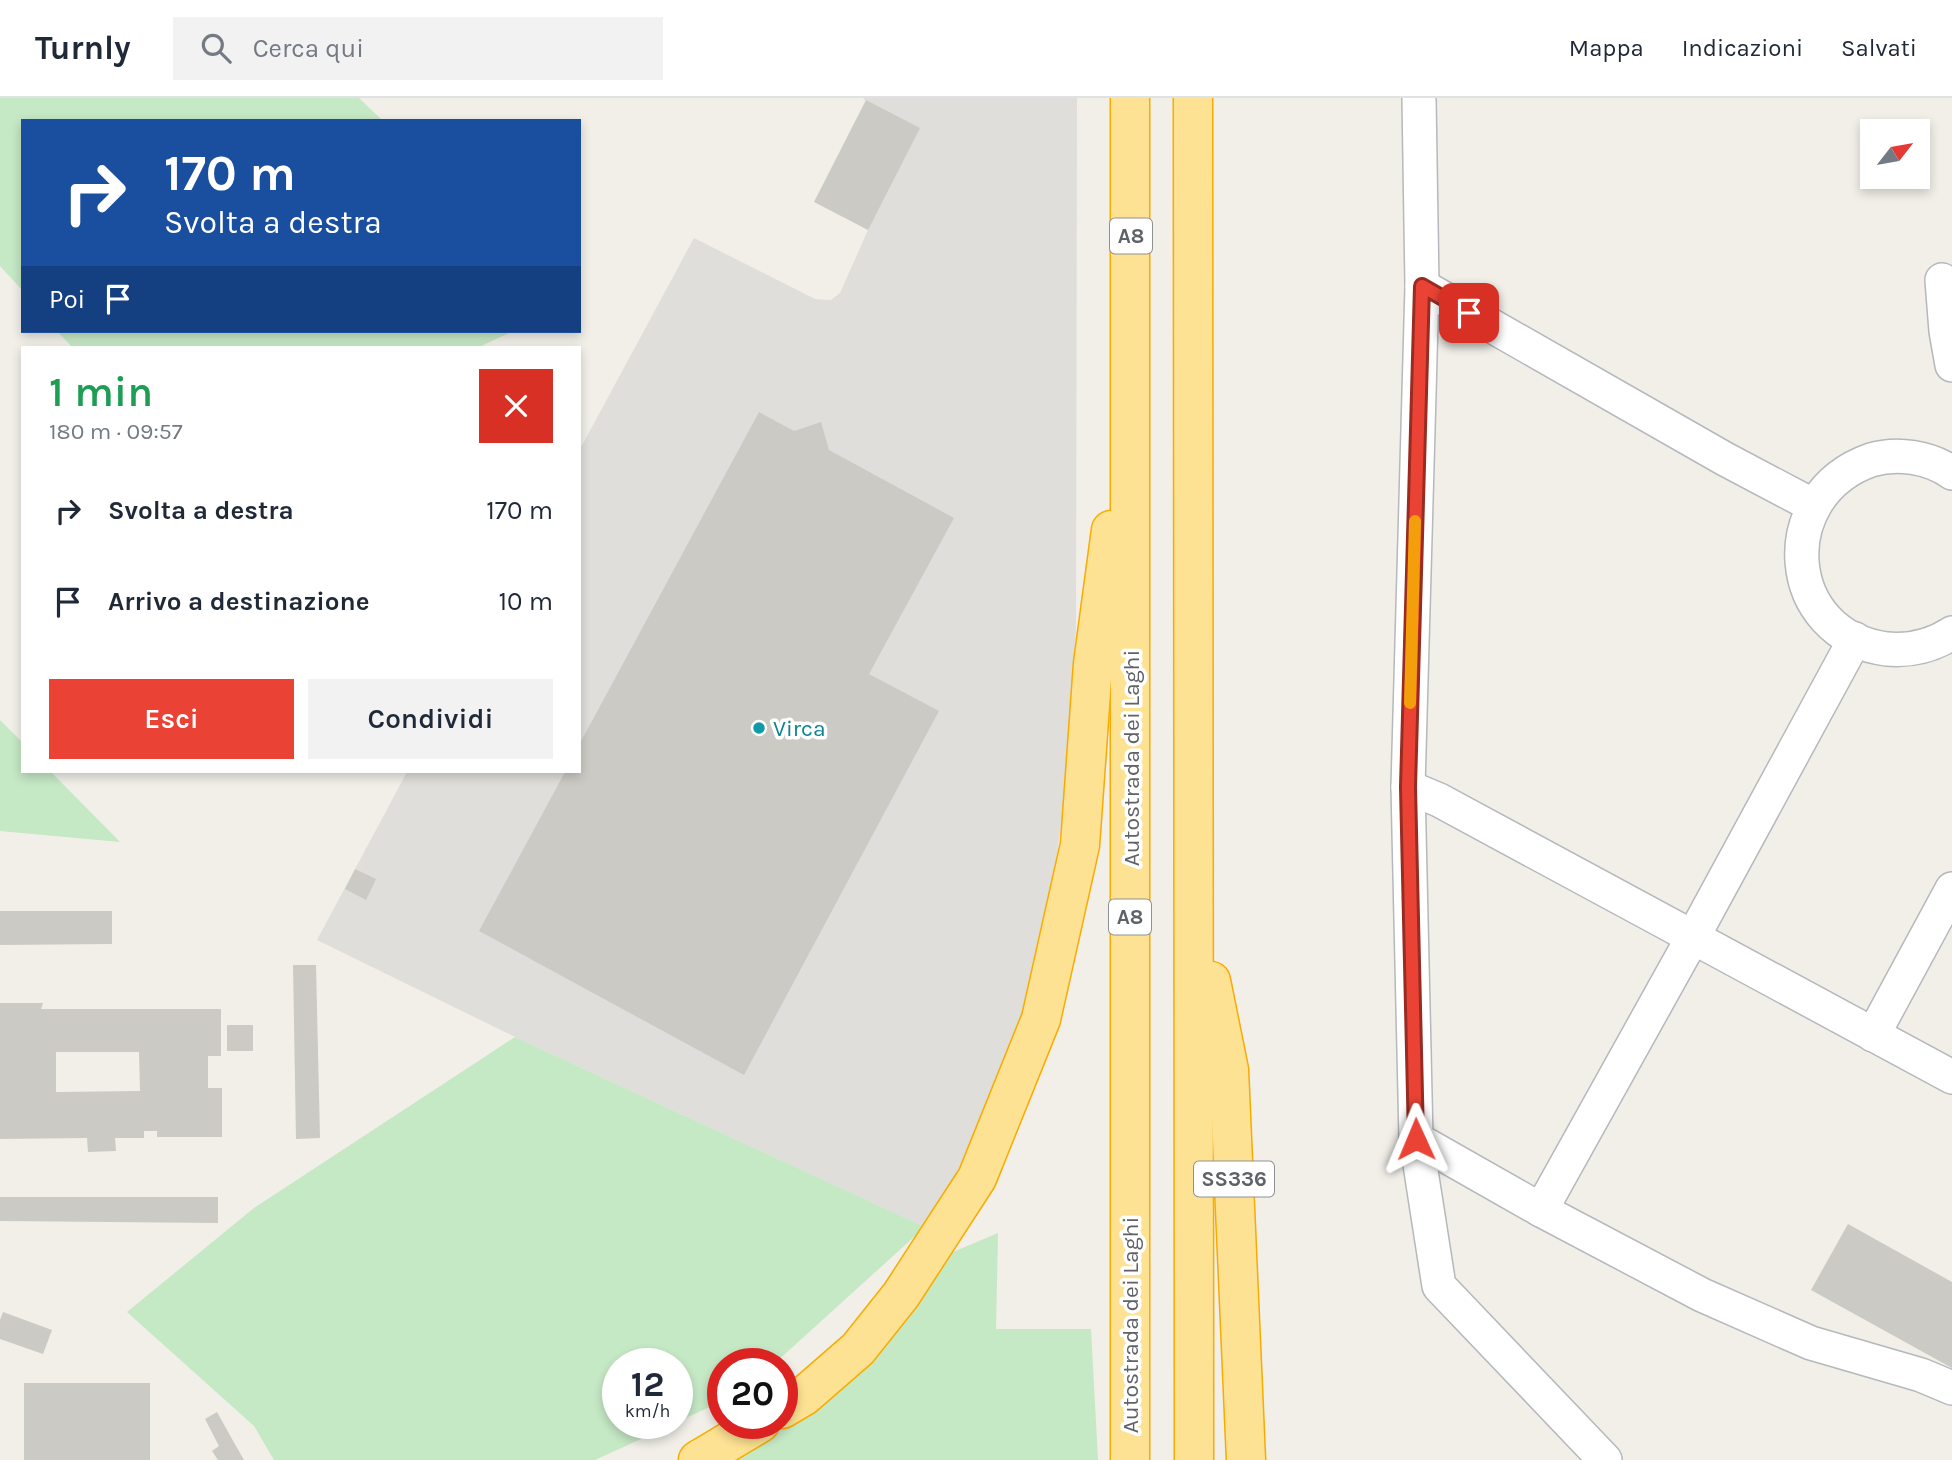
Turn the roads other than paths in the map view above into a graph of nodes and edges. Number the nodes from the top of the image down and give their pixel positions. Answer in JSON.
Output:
{"nodes":[{"id":1,"x":1130,"y":98,"type":"edge"},
{"id":2,"x":1193,"y":98,"type":"edge"},
{"id":3,"x":1419,"y":98,"type":"edge"},
{"id":4,"x":1942,"y":280,"type":"dead end"},
{"id":5,"x":1422,"y":286,"type":"junction"},
{"id":6,"x":1952,"y":365,"type":"edge"},
{"id":7,"x":1131,"y":375,"type":"junction"},
{"id":8,"x":1952,"y":471,"type":"edge"},
{"id":9,"x":1814,"y":506,"type":"junction"},
{"id":10,"x":1952,"y":633,"type":"edge"},
{"id":11,"x":1855,"y":639,"type":"junction"},
{"id":12,"x":1408,"y":787,"type":"junction"},
{"id":13,"x":1952,"y":889,"type":"edge"},
{"id":14,"x":1195,"y":902,"type":"junction"},
{"id":15,"x":1693,"y":937,"type":"junction"},
{"id":16,"x":1873,"y":1035,"type":"junction"},
{"id":17,"x":1952,"y":1077,"type":"edge"},
{"id":18,"x":1416,"y":1139,"type":"junction"},
{"id":19,"x":1541,"y":1210,"type":"junction"},
{"id":20,"x":1952,"y":1388,"type":"edge"},
{"id":21,"x":798,"y":1400,"type":"edge"},
{"id":22,"x":733,"y":1439,"type":"edge"},
{"id":23,"x":698,"y":1460,"type":"edge"},
{"id":24,"x":1130,"y":1460,"type":"edge"},
{"id":25,"x":1194,"y":1460,"type":"edge"},
{"id":26,"x":1246,"y":1460,"type":"edge"},
{"id":27,"x":1605,"y":1460,"type":"edge"}],
"edges":[{"from":1,"to":7,"type":"highway","name":"Autostrada dei Laghi","number":"A8"},
{"from":2,"to":14,"type":"highway"},
{"from":3,"to":5,"type":"lane"},
{"from":4,"to":6,"type":"lane"},
{"from":5,"to":9,"type":"lane"},
{"from":5,"to":12,"type":"lane"},
{"from":7,"to":21,"type":"highway"},
{"from":7,"to":24,"type":"highway","name":"Autostrada dei Laghi","number":"A8"},
{"from":8,"to":9,"type":"lane"},
{"from":9,"to":11,"type":"lane"},
{"from":10,"to":11,"type":"lane"},
{"from":11,"to":15,"type":"lane"},
{"from":12,"to":15,"type":"lane"},
{"from":12,"to":18,"type":"lane"},
{"from":13,"to":16,"type":"lane"},
{"from":14,"to":25,"type":"highway"},
{"from":14,"to":26,"type":"highway","number":"SS336"},
{"from":15,"to":16,"type":"lane"},
{"from":15,"to":19,"type":"lane"},
{"from":16,"to":17,"type":"lane"},
{"from":18,"to":19,"type":"lane"},
{"from":18,"to":27,"type":"lane"},
{"from":19,"to":20,"type":"lane"},
{"from":22,"to":23,"type":"highway"}]}
